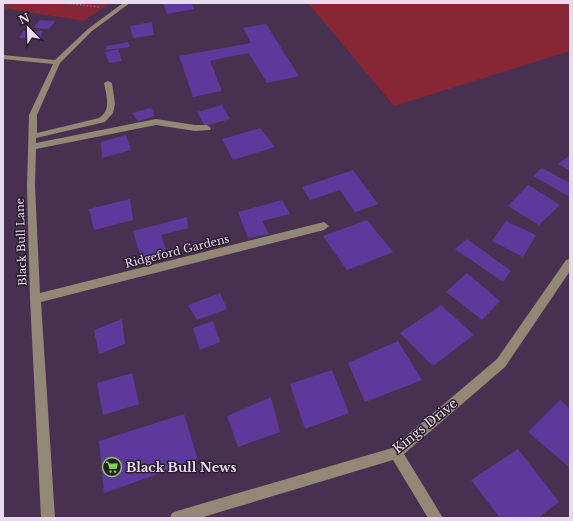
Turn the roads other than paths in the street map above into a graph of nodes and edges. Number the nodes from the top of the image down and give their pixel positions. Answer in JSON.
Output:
{"nodes":[{"id":1,"x":127,"y":3,"type":"edge"},
{"id":2,"x":3,"y":57,"type":"edge"},
{"id":3,"x":57,"y":62,"type":"junction"},
{"id":4,"x":108,"y":83,"type":"dead end"},
{"id":5,"x":207,"y":128,"type":"dead end"},
{"id":6,"x":33,"y":136,"type":"junction"},
{"id":7,"x":32,"y":147,"type":"junction"},
{"id":8,"x":324,"y":226,"type":"dead end"},
{"id":9,"x":570,"y":264,"type":"edge"},
{"id":10,"x":35,"y":299,"type":"junction"},
{"id":11,"x":396,"y":453,"type":"junction"},
{"id":12,"x":48,"y":518,"type":"edge"},
{"id":13,"x":177,"y":518,"type":"edge"},
{"id":14,"x":436,"y":518,"type":"edge"}],
"edges":[{"from":1,"to":3,"type":"street","name":"Black Bull Lane"},
{"from":2,"to":3,"type":"street"},
{"from":3,"to":6,"type":"street","name":"Black Bull Lane"},
{"from":4,"to":6,"type":"street"},
{"from":5,"to":7,"type":"street"},
{"from":6,"to":7,"type":"street","name":"Black Bull Lane"},
{"from":7,"to":10,"type":"street","name":"Black Bull Lane"},
{"from":8,"to":10,"type":"street","name":"Ridgeford Gardens"},
{"from":9,"to":11,"type":"street","name":"Kings Drive"},
{"from":10,"to":12,"type":"street","name":"Black Bull Lane"},
{"from":11,"to":13,"type":"street","name":"Kings Drive"},
{"from":11,"to":14,"type":"street"}]}
